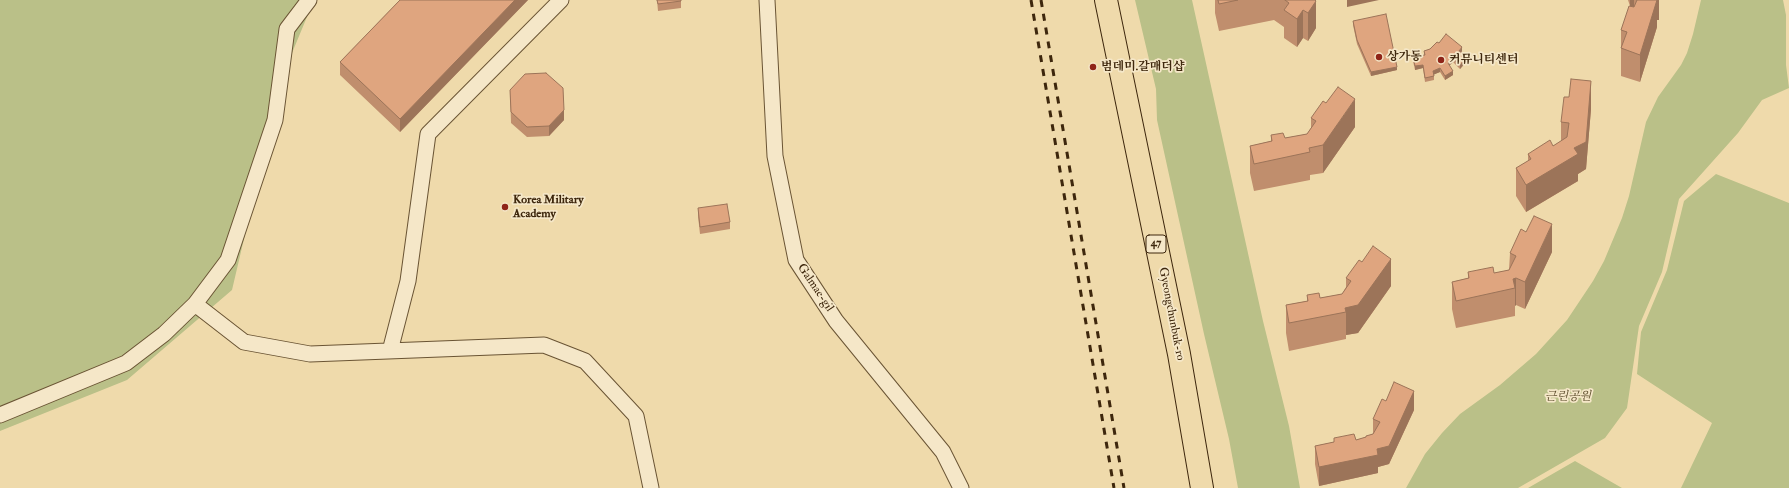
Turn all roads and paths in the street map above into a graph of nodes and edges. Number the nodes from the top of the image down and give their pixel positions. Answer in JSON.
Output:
{"nodes":[{"id":1,"x":308,"y":0,"type":"edge"},
{"id":2,"x":561,"y":0,"type":"edge"},
{"id":3,"x":767,"y":0,"type":"edge"},
{"id":4,"x":1106,"y":0,"type":"edge"},
{"id":5,"x":195,"y":304,"type":"junction"},
{"id":6,"x":390,"y":351,"type":"junction"},
{"id":7,"x":0,"y":416,"type":"edge"},
{"id":8,"x":651,"y":488,"type":"edge"},
{"id":9,"x":962,"y":488,"type":"edge"},
{"id":10,"x":1202,"y":488,"type":"edge"}],
"edges":[{"from":1,"to":5,"type":"street"},
{"from":2,"to":6,"type":"street"},
{"from":3,"to":9,"type":"street","name":"Galmae-gil"},
{"from":4,"to":10,"type":"main road","name":"Gyeongchunbuk-ro","number":"47"},
{"from":5,"to":6,"type":"street"},
{"from":5,"to":7,"type":"street"},
{"from":6,"to":8,"type":"street"}]}
